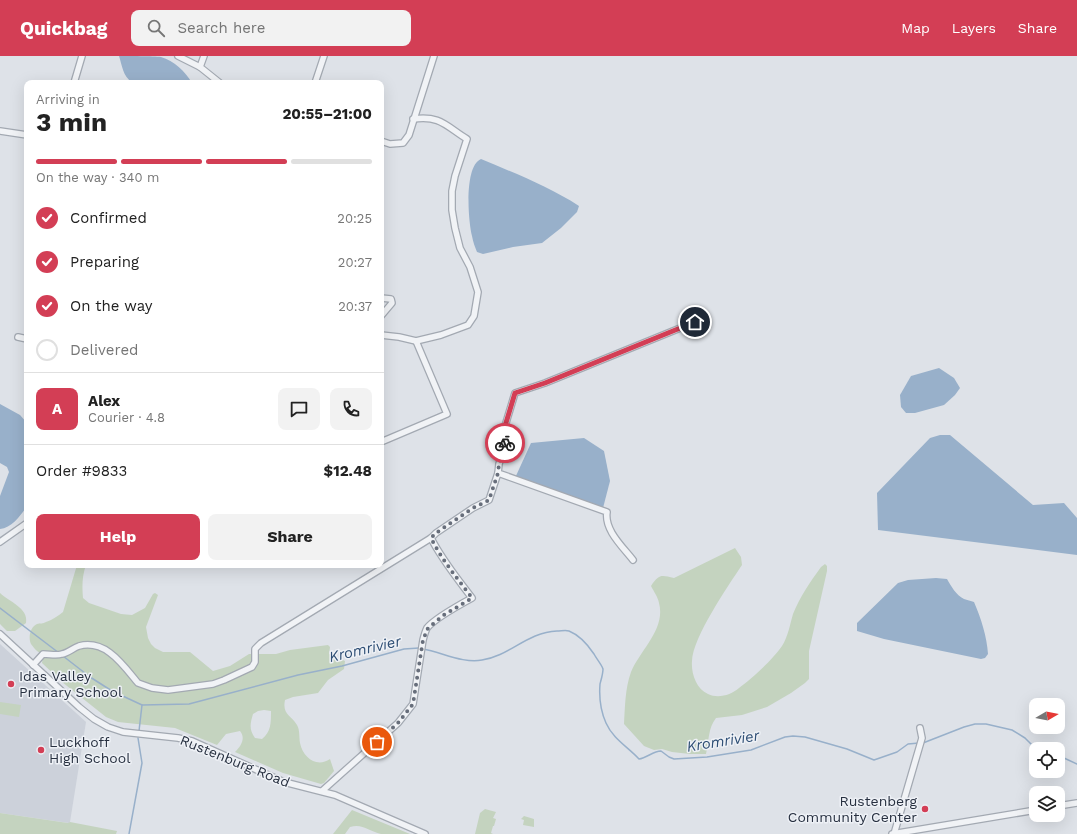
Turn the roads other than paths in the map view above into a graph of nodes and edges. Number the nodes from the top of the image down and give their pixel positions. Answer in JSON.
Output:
{"nodes":[{"id":1,"x":82,"y":56,"type":"edge"},
{"id":2,"x":178,"y":56,"type":"edge"},
{"id":3,"x":204,"y":56,"type":"edge"},
{"id":4,"x":324,"y":56,"type":"edge"},
{"id":5,"x":434,"y":56,"type":"edge"},
{"id":6,"x":200,"y":67,"type":"junction"},
{"id":7,"x":75,"y":80,"type":"edge"},
{"id":8,"x":216,"y":80,"type":"edge"},
{"id":9,"x":316,"y":80,"type":"edge"},
{"id":10,"x":413,"y":119,"type":"junction"},
{"id":11,"x":0,"y":131,"type":"edge"},
{"id":12,"x":24,"y":135,"type":"edge"},
{"id":13,"x":384,"y":142,"type":"edge"},
{"id":14,"x":384,"y":298,"type":"edge"},
{"id":15,"x":384,"y":312,"type":"edge"},
{"id":16,"x":695,"y":322,"type":"dead end"},
{"id":17,"x":384,"y":335,"type":"edge"},
{"id":18,"x":18,"y":337,"type":"dead end"},
{"id":19,"x":24,"y":338,"type":"edge"},
{"id":20,"x":416,"y":341,"type":"junction"},
{"id":21,"x":384,"y":441,"type":"edge"},
{"id":22,"x":498,"y":473,"type":"junction"},
{"id":23,"x":24,"y":525,"type":"edge"},
{"id":24,"x":431,"y":538,"type":"junction"},
{"id":25,"x":0,"y":542,"type":"edge"},
{"id":26,"x":633,"y":560,"type":"dead end"},
{"id":27,"x":384,"y":567,"type":"edge"},
{"id":28,"x":382,"y":568,"type":"edge"},
{"id":29,"x":0,"y":634,"type":"edge"},
{"id":30,"x":33,"y":665,"type":"junction"},
{"id":31,"x":920,"y":728,"type":"dead end"},
{"id":32,"x":322,"y":792,"type":"junction"},
{"id":33,"x":1077,"y":803,"type":"edge"},
{"id":34,"x":1065,"y":805,"type":"edge"},
{"id":35,"x":1029,"y":811,"type":"edge"},
{"id":36,"x":425,"y":834,"type":"edge"},
{"id":37,"x":893,"y":834,"type":"edge"}],
"edges":[{"from":1,"to":7,"type":"street"},
{"from":2,"to":6,"type":"street"},
{"from":3,"to":6,"type":"street"},
{"from":4,"to":9,"type":"street"},
{"from":5,"to":10,"type":"street"},
{"from":6,"to":8,"type":"street"},
{"from":10,"to":13,"type":"street"},
{"from":10,"to":20,"type":"street"},
{"from":11,"to":12,"type":"street"},
{"from":14,"to":15,"type":"street"},
{"from":16,"to":22,"type":"street"},
{"from":17,"to":20,"type":"street"},
{"from":18,"to":19,"type":"street"},
{"from":20,"to":21,"type":"street"},
{"from":22,"to":24,"type":"street"},
{"from":22,"to":26,"type":"street"},
{"from":23,"to":25,"type":"street"},
{"from":24,"to":27,"type":"street"},
{"from":24,"to":32,"type":"street"},
{"from":28,"to":30,"type":"street"},
{"from":29,"to":30,"type":"street","name":"Rustenburg Road"},
{"from":30,"to":32,"type":"street","name":"Rustenburg Road"},
{"from":31,"to":37,"type":"street"},
{"from":32,"to":36,"type":"street","name":"Rustenburg Road"},
{"from":33,"to":34,"type":"street"},
{"from":35,"to":37,"type":"street"}]}
